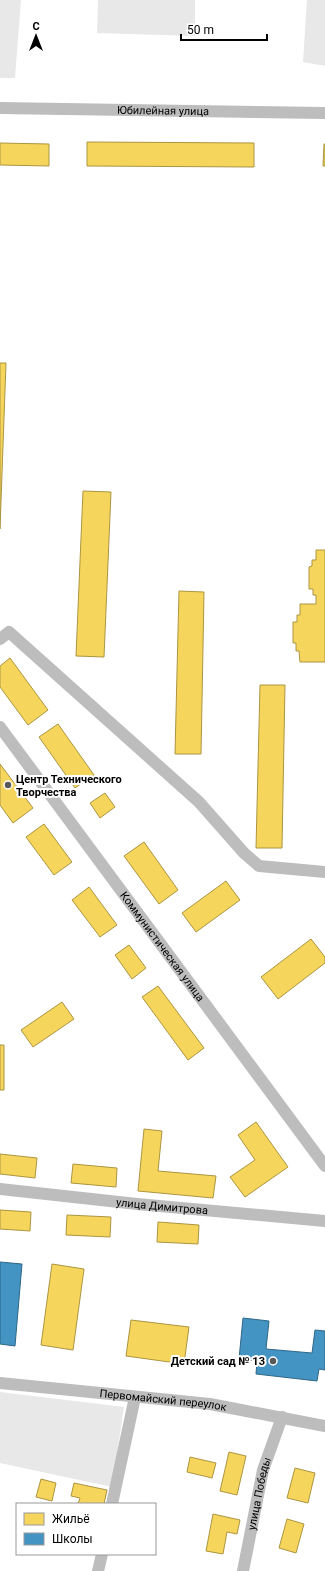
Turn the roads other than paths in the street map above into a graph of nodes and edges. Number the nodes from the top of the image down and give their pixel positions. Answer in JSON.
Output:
{"nodes":[{"id":1,"x":0,"y":108,"type":"edge"},
{"id":2,"x":325,"y":113,"type":"edge"},
{"id":3,"x":0,"y":638,"type":"edge"},
{"id":4,"x":0,"y":727,"type":"edge"},
{"id":5,"x":325,"y":872,"type":"edge"},
{"id":6,"x":325,"y":1166,"type":"edge"},
{"id":7,"x":0,"y":1189,"type":"edge"},
{"id":8,"x":325,"y":1221,"type":"edge"},
{"id":9,"x":0,"y":1383,"type":"edge"},
{"id":10,"x":135,"y":1397,"type":"junction"},
{"id":11,"x":282,"y":1418,"type":"junction"},
{"id":12,"x":325,"y":1426,"type":"edge"},
{"id":13,"x":112,"y":1503,"type":"edge"},
{"id":14,"x":102,"y":1555,"type":"edge"},
{"id":15,"x":98,"y":1571,"type":"edge"},
{"id":16,"x":243,"y":1571,"type":"edge"}],
"edges":[{"from":1,"to":2,"type":"street","name":"Юбилейная улица"},
{"from":3,"to":5,"type":"street"},
{"from":4,"to":6,"type":"street","name":"Коммунистическая улица"},
{"from":7,"to":8,"type":"street","name":"улица Димитрова"},
{"from":9,"to":10,"type":"street","name":"Первомайский переулок"},
{"from":10,"to":11,"type":"street","name":"Первомайский переулок"},
{"from":10,"to":13,"type":"street"},
{"from":11,"to":12,"type":"street","name":"Первомайский переулок"},
{"from":11,"to":16,"type":"street","name":"улица Победы"},
{"from":14,"to":15,"type":"street"}]}
